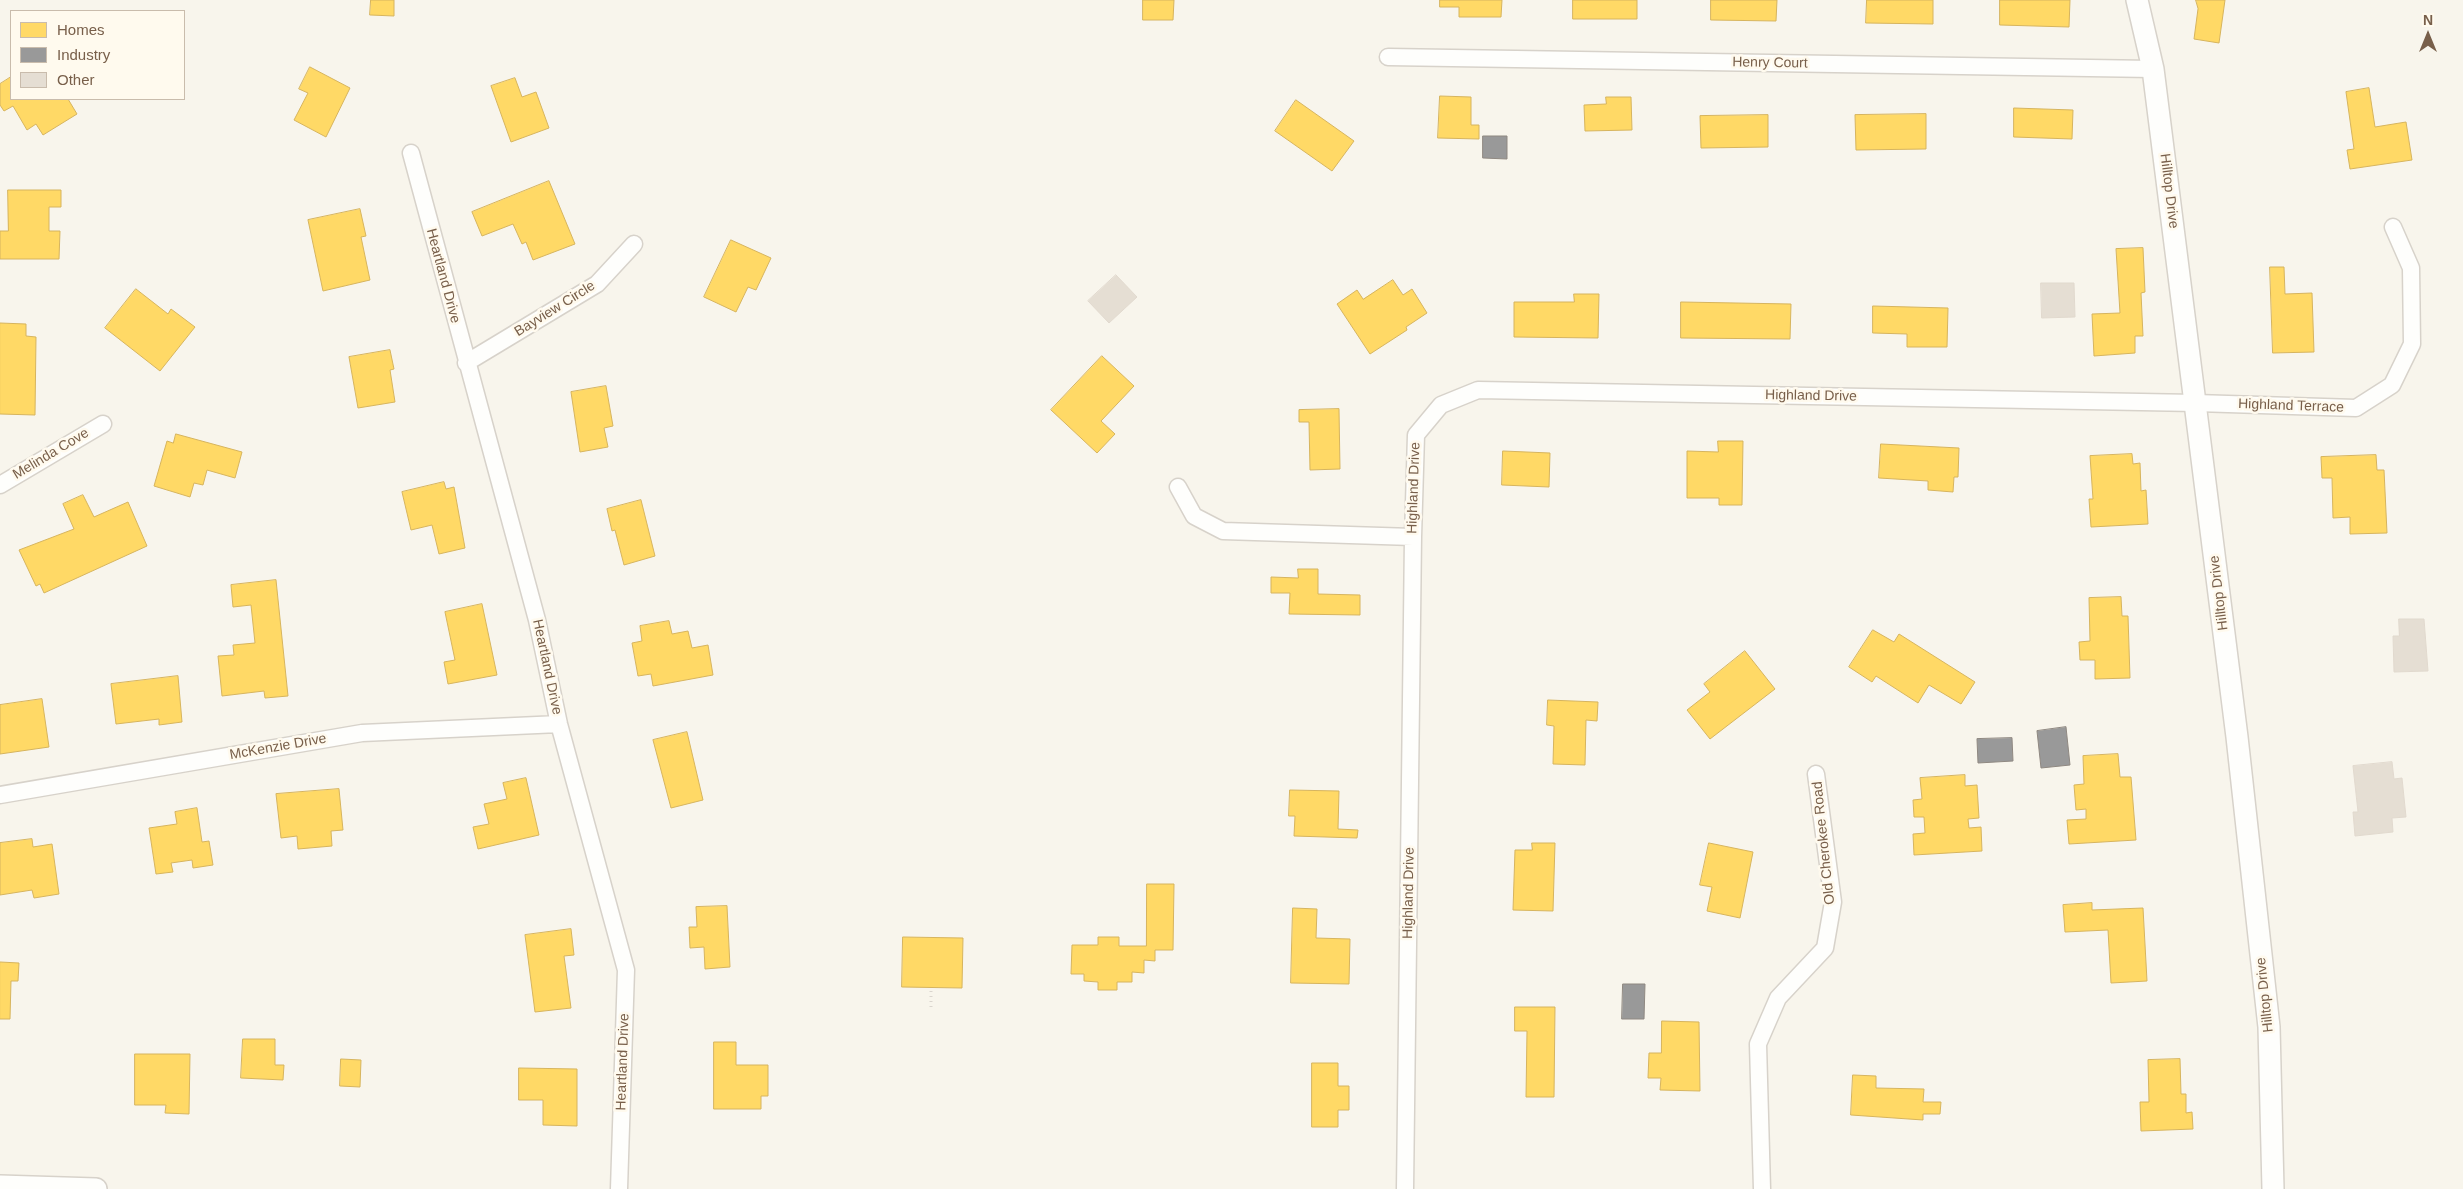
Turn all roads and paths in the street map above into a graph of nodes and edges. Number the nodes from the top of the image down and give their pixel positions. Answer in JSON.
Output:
{"nodes":[{"id":1,"x":2137,"y":0,"type":"edge"},
{"id":2,"x":1388,"y":57,"type":"dead end"},
{"id":3,"x":2153,"y":68,"type":"junction"},
{"id":4,"x":411,"y":153,"type":"dead end"},
{"id":5,"x":2393,"y":227,"type":"dead end"},
{"id":6,"x":634,"y":244,"type":"dead end"},
{"id":7,"x":466,"y":363,"type":"junction"},
{"id":8,"x":2196,"y":403,"type":"junction"},
{"id":9,"x":103,"y":424,"type":"dead end"},
{"id":10,"x":0,"y":485,"type":"edge"},
{"id":11,"x":1178,"y":487,"type":"dead end"},
{"id":12,"x":1413,"y":537,"type":"junction"},
{"id":13,"x":559,"y":724,"type":"junction"},
{"id":14,"x":1816,"y":774,"type":"dead end"},
{"id":15,"x":0,"y":795,"type":"edge"},
{"id":16,"x":931,"y":990,"type":"dead end"},
{"id":17,"x":931,"y":1007,"type":"dead end"},
{"id":18,"x":0,"y":1186,"type":"edge"},
{"id":19,"x":96,"y":1189,"type":"edge"},
{"id":20,"x":619,"y":1189,"type":"edge"},
{"id":21,"x":1405,"y":1189,"type":"edge"},
{"id":22,"x":1762,"y":1189,"type":"edge"},
{"id":23,"x":2273,"y":1189,"type":"edge"}],
"edges":[{"from":1,"to":3,"type":"street","name":"Hilltop Drive"},
{"from":2,"to":3,"type":"street","name":"Henry Court"},
{"from":3,"to":8,"type":"street","name":"Hilltop Drive"},
{"from":4,"to":7,"type":"street","name":"Heartland Drive"},
{"from":5,"to":8,"type":"street","name":"Highland Terrace"},
{"from":6,"to":7,"type":"street","name":"Bayview Circle"},
{"from":7,"to":13,"type":"street","name":"Heartland Drive"},
{"from":8,"to":12,"type":"street","name":"Highland Drive"},
{"from":8,"to":23,"type":"street","name":"Hilltop Drive"},
{"from":9,"to":10,"type":"street","name":"Melinda Cove"},
{"from":11,"to":12,"type":"street"},
{"from":12,"to":21,"type":"street","name":"Highland Drive"},
{"from":13,"to":15,"type":"street","name":"McKenzie Drive"},
{"from":13,"to":20,"type":"street","name":"Heartland Drive"},
{"from":14,"to":22,"type":"street","name":"Old Cherokee Road"},
{"from":16,"to":17,"type":"path"},
{"from":18,"to":19,"type":"street"}]}
